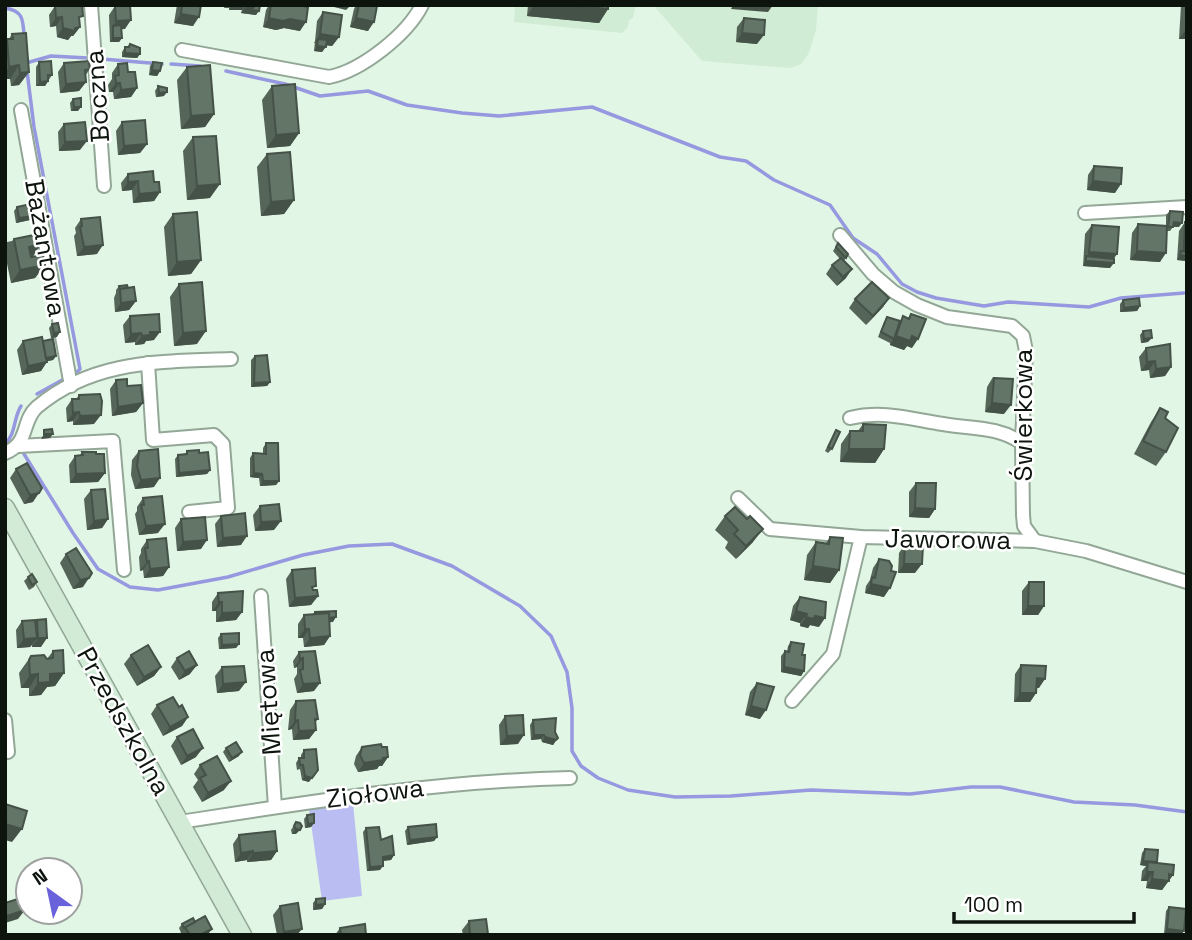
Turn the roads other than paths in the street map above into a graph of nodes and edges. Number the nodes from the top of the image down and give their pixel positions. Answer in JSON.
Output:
{"nodes":[{"id":1,"x":92,"y":5,"type":"edge"},
{"id":2,"x":422,"y":5,"type":"edge"},
{"id":3,"x":182,"y":50,"type":"dead end"},
{"id":4,"x":21,"y":110,"type":"dead end"},
{"id":5,"x":104,"y":186,"type":"dead end"},
{"id":6,"x":1187,"y":207,"type":"edge"},
{"id":7,"x":1085,"y":213,"type":"dead end"},
{"id":8,"x":840,"y":235,"type":"dead end"},
{"id":9,"x":231,"y":359,"type":"dead end"},
{"id":10,"x":148,"y":363,"type":"junction"},
{"id":11,"x":71,"y":386,"type":"junction"},
{"id":12,"x":850,"y":418,"type":"dead end"},
{"id":13,"x":1022,"y":443,"type":"junction"},
{"id":14,"x":18,"y":446,"type":"junction"},
{"id":15,"x":5,"y":453,"type":"edge"},
{"id":16,"x":738,"y":498,"type":"dead end"},
{"id":17,"x":5,"y":508,"type":"edge"},
{"id":18,"x":189,"y":512,"type":"dead end"},
{"id":19,"x":861,"y":537,"type":"junction"},
{"id":20,"x":1035,"y":541,"type":"junction"},
{"id":21,"x":124,"y":570,"type":"dead end"},
{"id":22,"x":1187,"y":582,"type":"edge"},
{"id":23,"x":261,"y":596,"type":"dead end"},
{"id":24,"x":792,"y":701,"type":"dead end"},
{"id":25,"x":5,"y":720,"type":"edge"},
{"id":26,"x":8,"y":752,"type":"dead end"},
{"id":27,"x":570,"y":778,"type":"dead end"},
{"id":28,"x":275,"y":807,"type":"junction"},
{"id":29,"x":180,"y":821,"type":"junction"},
{"id":30,"x":243,"y":935,"type":"edge"}],
"edges":[{"from":1,"to":5,"type":"street","name":"Boczna"},
{"from":2,"to":3,"type":"street"},
{"from":4,"to":11,"type":"street","name":"Bażantowa"},
{"from":6,"to":7,"type":"street"},
{"from":8,"to":13,"type":"street","name":"Świerkowa"},
{"from":9,"to":10,"type":"street"},
{"from":10,"to":11,"type":"street"},
{"from":10,"to":18,"type":"street"},
{"from":11,"to":14,"type":"street"},
{"from":12,"to":13,"type":"street"},
{"from":13,"to":20,"type":"street","name":"Świerkowa"},
{"from":14,"to":15,"type":"street"},
{"from":14,"to":21,"type":"street"},
{"from":16,"to":19,"type":"street","name":"Jaworowa"},
{"from":17,"to":29,"type":"street","name":"Przedszkolna"},
{"from":19,"to":20,"type":"street","name":"Jaworowa"},
{"from":19,"to":24,"type":"street","name":"Jaworowa"},
{"from":20,"to":22,"type":"street","name":"Jaworowa"},
{"from":23,"to":28,"type":"street","name":"Miętowa"},
{"from":25,"to":26,"type":"street"},
{"from":27,"to":28,"type":"street","name":"Ziołowa"},
{"from":28,"to":29,"type":"street","name":"Ziołowa"},
{"from":29,"to":30,"type":"street","name":"Przedszkolna"}]}
